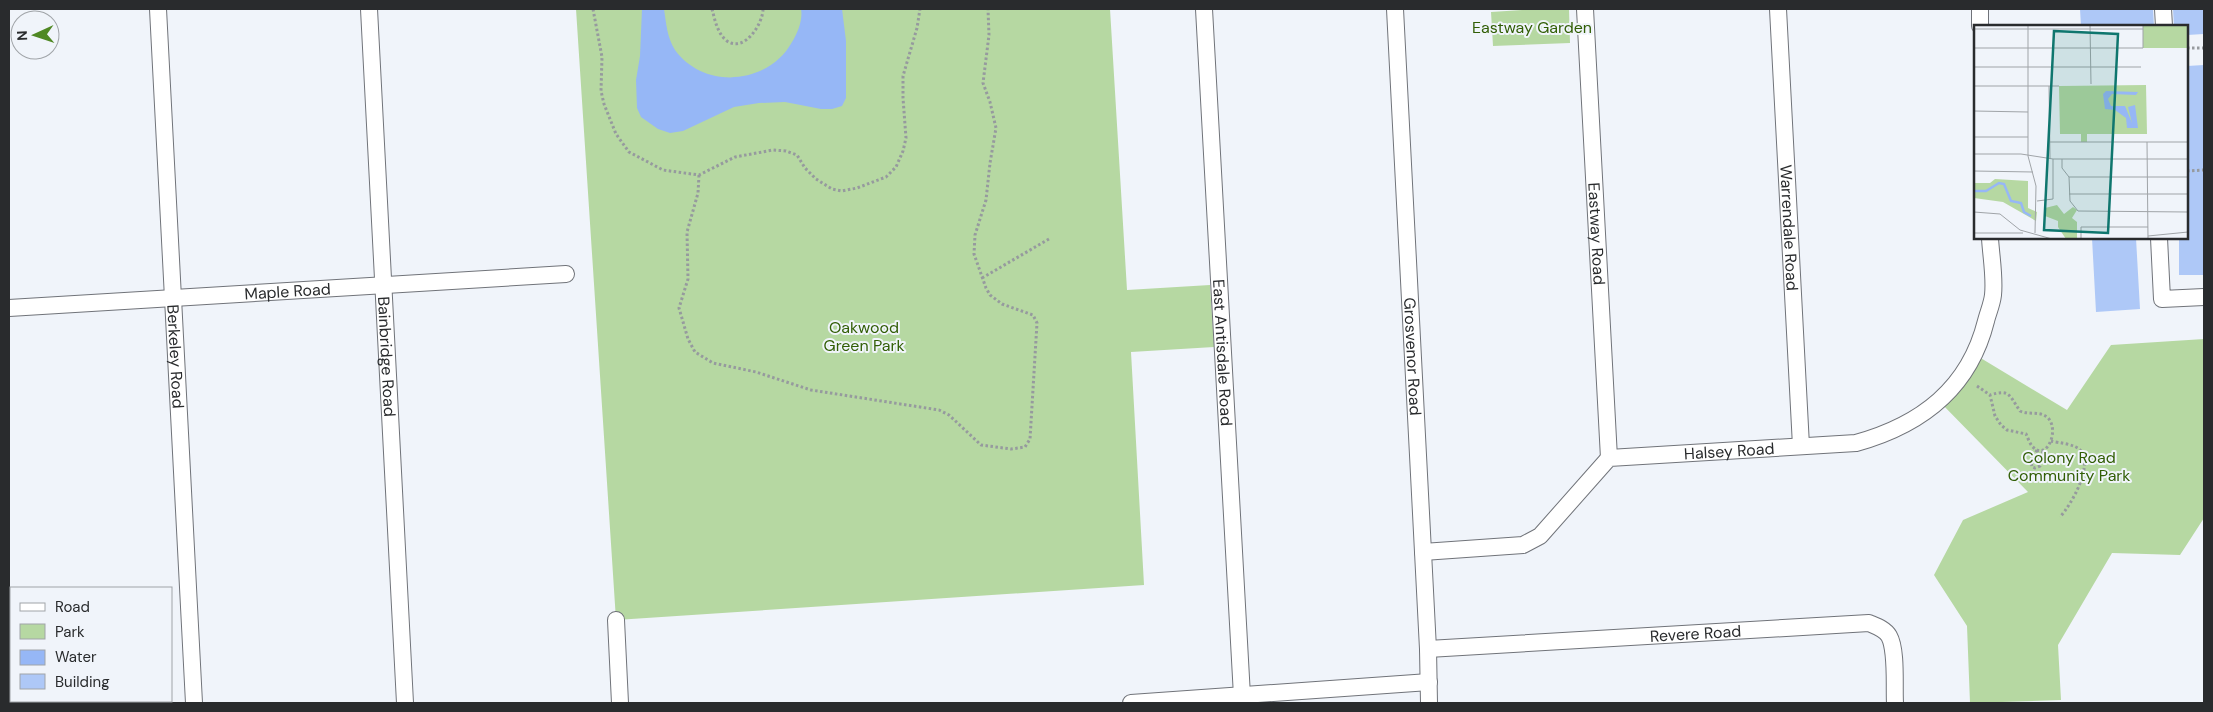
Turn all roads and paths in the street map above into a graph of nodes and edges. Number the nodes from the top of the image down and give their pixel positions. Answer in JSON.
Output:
{"nodes":[{"id":1,"x":158,"y":9,"type":"edge"},
{"id":2,"x":369,"y":9,"type":"edge"},
{"id":3,"x":593,"y":9,"type":"edge"},
{"id":4,"x":712,"y":9,"type":"edge"},
{"id":5,"x":763,"y":9,"type":"edge"},
{"id":6,"x":920,"y":9,"type":"edge"},
{"id":7,"x":988,"y":9,"type":"edge"},
{"id":8,"x":1204,"y":9,"type":"edge"},
{"id":9,"x":1395,"y":9,"type":"edge"},
{"id":10,"x":1585,"y":9,"type":"edge"},
{"id":11,"x":1778,"y":9,"type":"edge"},
{"id":12,"x":1980,"y":9,"type":"edge"},
{"id":13,"x":2163,"y":9,"type":"edge"},
{"id":14,"x":1980,"y":25,"type":"edge"},
{"id":15,"x":2164,"y":25,"type":"edge"},
{"id":16,"x":2188,"y":48,"type":"edge"},
{"id":17,"x":2204,"y":48,"type":"edge"},
{"id":18,"x":2204,"y":170,"type":"edge"},
{"id":19,"x":2188,"y":171,"type":"edge"},
{"id":20,"x":699,"y":175,"type":"junction"},
{"id":21,"x":1049,"y":239,"type":"dead end"},
{"id":22,"x":1990,"y":239,"type":"edge"},
{"id":23,"x":2159,"y":239,"type":"edge"},
{"id":24,"x":566,"y":274,"type":"dead end"},
{"id":25,"x":982,"y":278,"type":"junction"},
{"id":26,"x":383,"y":285,"type":"junction"},
{"id":27,"x":2204,"y":297,"type":"edge"},
{"id":28,"x":173,"y":299,"type":"junction"},
{"id":29,"x":9,"y":308,"type":"edge"},
{"id":30,"x":1977,"y":386,"type":"dead end"},
{"id":31,"x":1990,"y":395,"type":"junction"},
{"id":32,"x":2051,"y":441,"type":"junction"},
{"id":33,"x":1801,"y":446,"type":"junction"},
{"id":34,"x":2037,"y":450,"type":"junction"},
{"id":35,"x":2044,"y":450,"type":"junction"},
{"id":36,"x":1609,"y":458,"type":"junction"},
{"id":37,"x":2060,"y":518,"type":"dead end"},
{"id":38,"x":1423,"y":552,"type":"junction"},
{"id":39,"x":616,"y":620,"type":"dead end"},
{"id":40,"x":1428,"y":649,"type":"junction"},
{"id":41,"x":1429,"y":682,"type":"junction"},
{"id":42,"x":1242,"y":696,"type":"junction"},
{"id":43,"x":194,"y":703,"type":"edge"},
{"id":44,"x":405,"y":703,"type":"edge"},
{"id":45,"x":620,"y":703,"type":"edge"},
{"id":46,"x":1131,"y":703,"type":"edge"},
{"id":47,"x":1429,"y":703,"type":"edge"},
{"id":48,"x":1895,"y":703,"type":"edge"}],
"edges":[{"from":1,"to":28,"type":"street","name":"Berkeley Road"},
{"from":2,"to":26,"type":"street","name":"Bainbridge Road"},
{"from":3,"to":20,"type":"path"},
{"from":4,"to":5,"type":"path"},
{"from":6,"to":20,"type":"path"},
{"from":7,"to":25,"type":"path"},
{"from":8,"to":42,"type":"street","name":"East Antisdale Road"},
{"from":9,"to":38,"type":"street","name":"Grosvenor Road"},
{"from":10,"to":36,"type":"street","name":"Eastway Road"},
{"from":11,"to":33,"type":"street","name":"Warrendale Road"},
{"from":12,"to":14,"type":"street"},
{"from":13,"to":15,"type":"street"},
{"from":16,"to":17,"type":"path"},
{"from":18,"to":19,"type":"path"},
{"from":20,"to":25,"type":"path"},
{"from":21,"to":25,"type":"path"},
{"from":22,"to":33,"type":"street","name":"Halsey Road"},
{"from":23,"to":27,"type":"street"},
{"from":24,"to":26,"type":"street","name":"Maple Road"},
{"from":26,"to":28,"type":"street","name":"Maple Road"},
{"from":26,"to":44,"type":"street","name":"Bainbridge Road"},
{"from":28,"to":29,"type":"street","name":"Maple Road"},
{"from":28,"to":43,"type":"street","name":"Berkeley Road"},
{"from":30,"to":31,"type":"path"},
{"from":31,"to":32,"type":"path"},
{"from":31,"to":34,"type":"path"},
{"from":32,"to":35,"type":"path"},
{"from":32,"to":37,"type":"path"},
{"from":33,"to":36,"type":"street","name":"Halsey Road"},
{"from":34,"to":35,"type":"path"},
{"from":34,"to":35,"type":"path"},
{"from":36,"to":38,"type":"street"},
{"from":38,"to":40,"type":"street","name":"Grosvenor Road"},
{"from":39,"to":45,"type":"street"},
{"from":40,"to":41,"type":"street","name":"Grosvenor Road"},
{"from":40,"to":48,"type":"street","name":"Revere Road"},
{"from":41,"to":42,"type":"street"},
{"from":41,"to":47,"type":"street","name":"Grosvenor Road"},
{"from":42,"to":46,"type":"street"}]}
